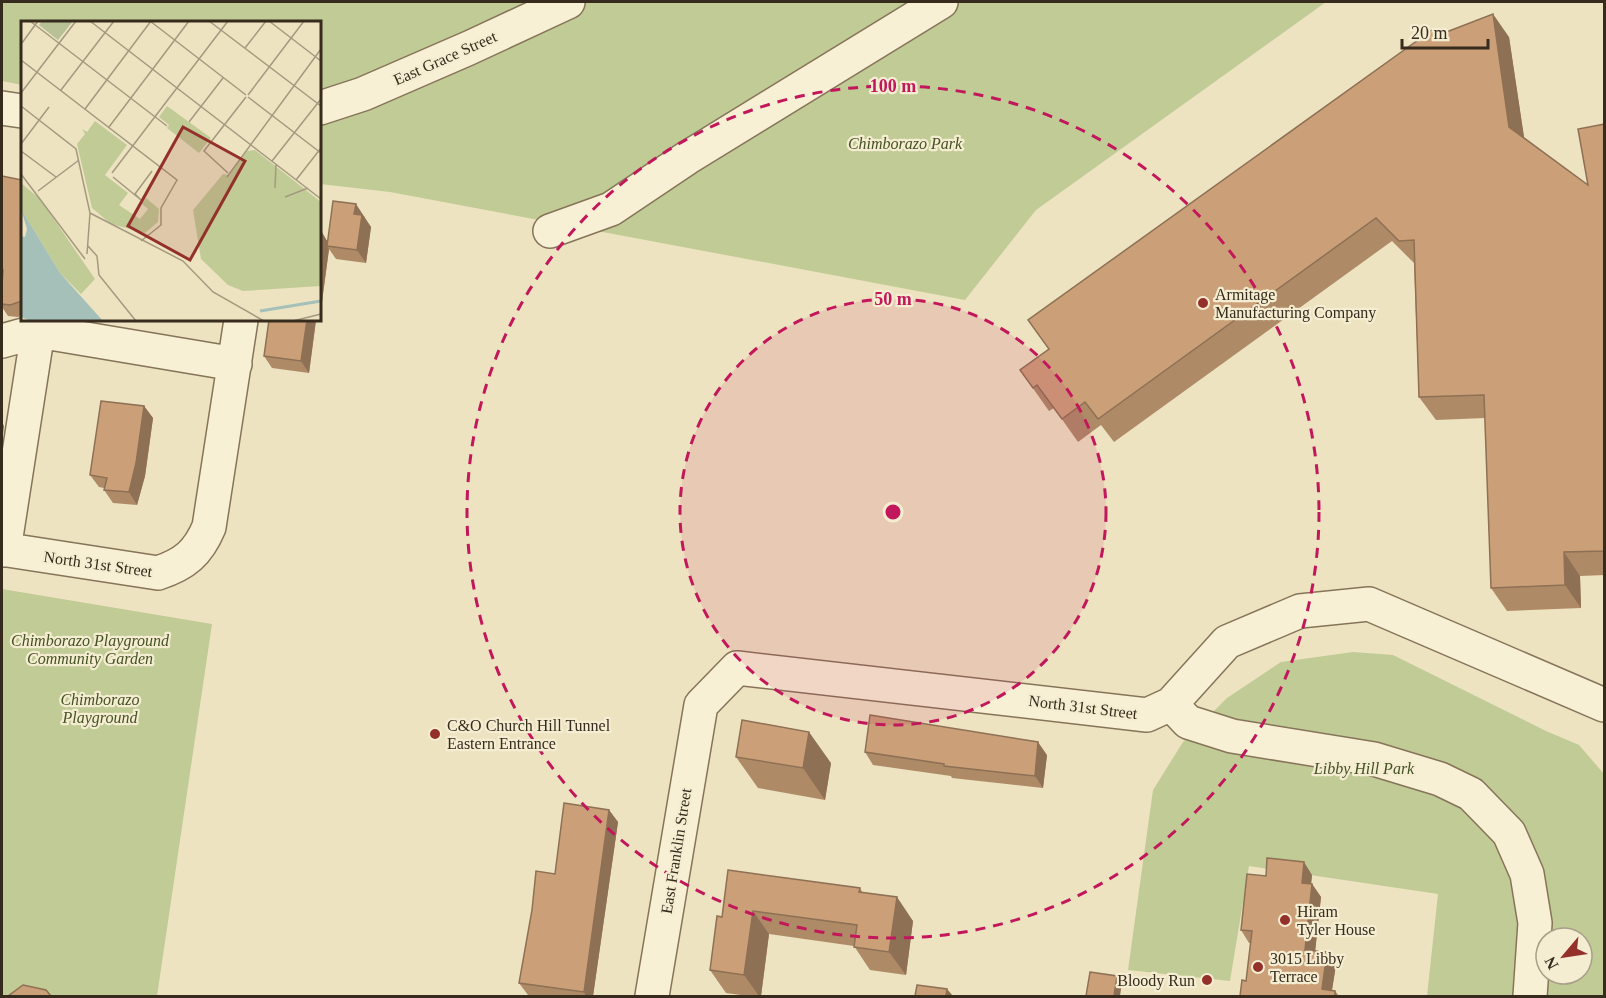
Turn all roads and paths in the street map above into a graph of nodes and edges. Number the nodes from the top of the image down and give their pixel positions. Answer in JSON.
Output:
{"nodes":[{"id":1,"x":568,"y":2,"type":"edge"},
{"id":2,"x":941,"y":2,"type":"edge"},
{"id":3,"x":2,"y":108,"type":"edge"},
{"id":4,"x":321,"y":108,"type":"edge"},
{"id":5,"x":21,"y":111,"type":"edge"},
{"id":6,"x":550,"y":231,"type":"dead end"},
{"id":7,"x":241,"y":321,"type":"edge"},
{"id":8,"x":38,"y":331,"type":"junction"},
{"id":9,"x":2,"y":341,"type":"edge"},
{"id":10,"x":235,"y":364,"type":"junction"},
{"id":11,"x":3,"y":550,"type":"edge"},
{"id":12,"x":1171,"y":704,"type":"junction"},
{"id":13,"x":700,"y":705,"type":"joint"},
{"id":14,"x":1605,"y":705,"type":"edge"},
{"id":15,"x":652,"y":996,"type":"edge"},
{"id":16,"x":1530,"y":996,"type":"edge"}],
"edges":[{"from":1,"to":4,"type":"street","name":"East Grace Street"},
{"from":2,"to":6,"type":"street"},
{"from":3,"to":5,"type":"street"},
{"from":7,"to":10,"type":"street"},
{"from":8,"to":9,"type":"street"},
{"from":8,"to":10,"type":"street"},
{"from":8,"to":11,"type":"street"},
{"from":10,"to":11,"type":"street","name":"North 31st Street"},
{"from":12,"to":13,"type":"street","name":"North 31st Street"},
{"from":12,"to":14,"type":"street","name":"North 31st Street"},
{"from":12,"to":16,"type":"street"},
{"from":13,"to":15,"type":"street","name":"East Franklin Street"}]}
